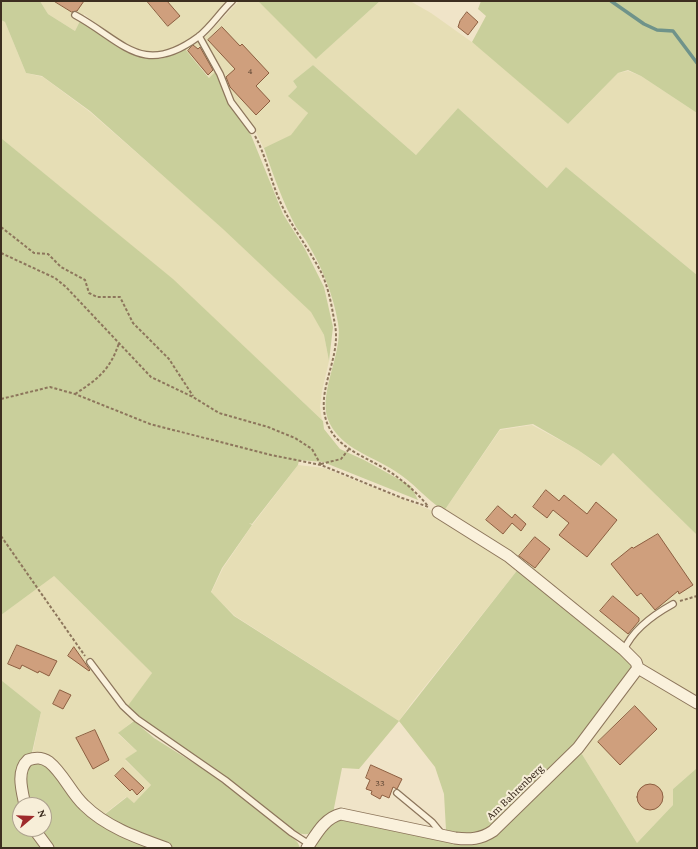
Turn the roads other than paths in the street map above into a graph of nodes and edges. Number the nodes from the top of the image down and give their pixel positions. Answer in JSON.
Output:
{"nodes":[{"id":1,"x":232,"y":1,"type":"edge"},
{"id":2,"x":75,"y":15,"type":"dead end"},
{"id":3,"x":199,"y":36,"type":"junction"},
{"id":4,"x":252,"y":130,"type":"road end"},
{"id":5,"x":438,"y":512,"type":"dead end"},
{"id":6,"x":674,"y":604,"type":"road end"},
{"id":7,"x":624,"y":650,"type":"junction"},
{"id":8,"x":90,"y":662,"type":"road end"},
{"id":9,"x":638,"y":668,"type":"junction"},
{"id":10,"x":697,"y":703,"type":"edge"},
{"id":11,"x":396,"y":793,"type":"dead end"},
{"id":12,"x":24,"y":797,"type":"edge"},
{"id":13,"x":443,"y":836,"type":"junction"},
{"id":14,"x":40,"y":837,"type":"edge"},
{"id":15,"x":308,"y":846,"type":"edge"},
{"id":16,"x":48,"y":848,"type":"edge"},
{"id":17,"x":166,"y":848,"type":"edge"}],
"edges":[{"from":1,"to":3,"type":"lane"},
{"from":2,"to":3,"type":"lane"},
{"from":3,"to":4,"type":"lane"},
{"from":5,"to":7,"type":"street"},
{"from":6,"to":7,"type":"lane"},
{"from":7,"to":9,"type":"street"},
{"from":8,"to":15,"type":"lane"},
{"from":9,"to":10,"type":"street"},
{"from":9,"to":13,"type":"street","name":"Am Bahrenberg"},
{"from":11,"to":13,"type":"lane"},
{"from":12,"to":17,"type":"street"},
{"from":13,"to":15,"type":"street","name":"Am Bahrenberg"},
{"from":14,"to":16,"type":"street"}]}
